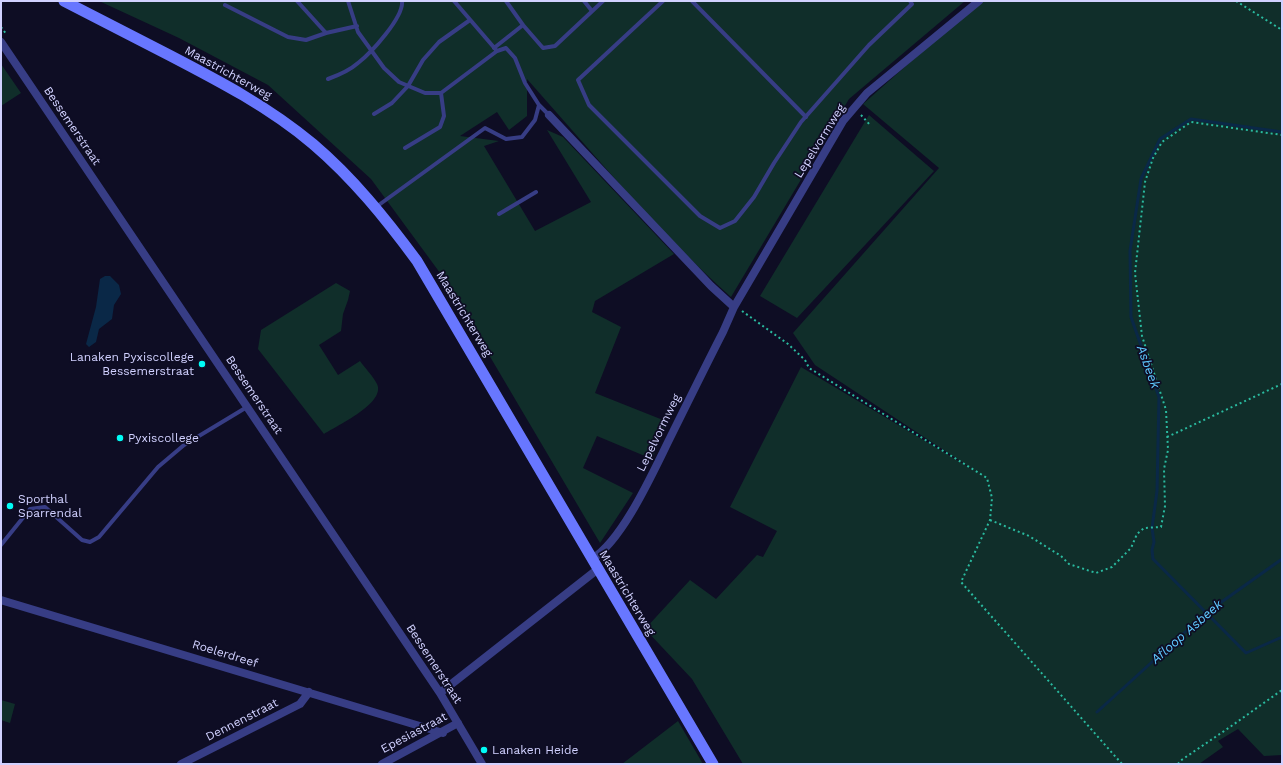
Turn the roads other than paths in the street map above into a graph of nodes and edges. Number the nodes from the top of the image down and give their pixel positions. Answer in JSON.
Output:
{"nodes":[{"id":1,"x":64,"y":1,"type":"edge"},
{"id":2,"x":297,"y":1,"type":"edge"},
{"id":3,"x":348,"y":1,"type":"edge"},
{"id":4,"x":402,"y":1,"type":"edge"},
{"id":5,"x":454,"y":1,"type":"edge"},
{"id":6,"x":506,"y":1,"type":"edge"},
{"id":7,"x":584,"y":1,"type":"edge"},
{"id":8,"x":603,"y":1,"type":"edge"},
{"id":9,"x":663,"y":1,"type":"edge"},
{"id":10,"x":692,"y":1,"type":"edge"},
{"id":11,"x":918,"y":1,"type":"edge"},
{"id":12,"x":979,"y":1,"type":"edge"},
{"id":13,"x":911,"y":3,"type":"edge"},
{"id":14,"x":225,"y":5,"type":"dead end"},
{"id":15,"x":592,"y":11,"type":"junction"},
{"id":16,"x":470,"y":20,"type":"junction"},
{"id":17,"x":523,"y":25,"type":"junction"},
{"id":18,"x":356,"y":26,"type":"junction"},
{"id":19,"x":326,"y":33,"type":"junction"},
{"id":20,"x":1,"y":42,"type":"edge"},
{"id":21,"x":496,"y":49,"type":"junction"},
{"id":22,"x":372,"y":51,"type":"junction"},
{"id":23,"x":328,"y":79,"type":"dead end"},
{"id":24,"x":408,"y":86,"type":"junction"},
{"id":25,"x":442,"y":93,"type":"junction"},
{"id":26,"x":538,"y":105,"type":"junction"},
{"id":27,"x":374,"y":114,"type":"dead end"},
{"id":28,"x":549,"y":115,"type":"joint"},
{"id":29,"x":806,"y":117,"type":"junction"},
{"id":30,"x":406,"y":148,"type":"dead end"},
{"id":31,"x":536,"y":192,"type":"dead end"},
{"id":32,"x":376,"y":207,"type":"junction"},
{"id":33,"x":499,"y":214,"type":"dead end"},
{"id":34,"x":734,"y":307,"type":"junction"},
{"id":35,"x":248,"y":407,"type":"junction"},
{"id":36,"x":1,"y":545,"type":"edge"},
{"id":37,"x":595,"y":564,"type":"junction"},
{"id":38,"x":1,"y":600,"type":"edge"},
{"id":39,"x":309,"y":692,"type":"junction"},
{"id":40,"x":440,"y":693,"type":"junction"},
{"id":41,"x":458,"y":723,"type":"junction"},
{"id":42,"x":442,"y":733,"type":"junction"},
{"id":43,"x":181,"y":764,"type":"edge"},
{"id":44,"x":382,"y":764,"type":"edge"},
{"id":45,"x":482,"y":764,"type":"edge"},
{"id":46,"x":713,"y":764,"type":"edge"}],
"edges":[{"from":1,"to":32,"type":"main road","name":"Maastrichterweg"},
{"from":2,"to":19,"type":"lane"},
{"from":3,"to":18,"type":"lane"},
{"from":4,"to":22,"type":"lane"},
{"from":5,"to":16,"type":"lane"},
{"from":6,"to":17,"type":"lane"},
{"from":7,"to":15,"type":"lane"},
{"from":8,"to":15,"type":"lane"},
{"from":9,"to":29,"type":"lane"},
{"from":10,"to":29,"type":"lane"},
{"from":11,"to":13,"type":"lane"},
{"from":12,"to":34,"type":"street","name":"Lepelvormweg"},
{"from":13,"to":29,"type":"lane"},
{"from":14,"to":19,"type":"lane"},
{"from":15,"to":17,"type":"lane"},
{"from":16,"to":21,"type":"lane"},
{"from":16,"to":24,"type":"lane"},
{"from":17,"to":21,"type":"lane"},
{"from":18,"to":19,"type":"lane"},
{"from":18,"to":22,"type":"lane"},
{"from":20,"to":35,"type":"street","name":"Bessemerstraat"},
{"from":21,"to":25,"type":"lane"},
{"from":21,"to":26,"type":"lane"},
{"from":22,"to":23,"type":"lane"},
{"from":22,"to":24,"type":"lane"},
{"from":24,"to":25,"type":"lane"},
{"from":24,"to":27,"type":"lane"},
{"from":25,"to":30,"type":"lane"},
{"from":26,"to":28,"type":"lane"},
{"from":26,"to":32,"type":"lane"},
{"from":28,"to":34,"type":"street"},
{"from":31,"to":33,"type":"lane"},
{"from":32,"to":37,"type":"main road","name":"Maastrichterweg"},
{"from":34,"to":37,"type":"street","name":"Lepelvormweg"},
{"from":35,"to":36,"type":"lane"},
{"from":35,"to":40,"type":"street","name":"Bessemerstraat"},
{"from":37,"to":40,"type":"street","name":"Lepelvormweg"},
{"from":37,"to":46,"type":"main road","name":"Maastrichterweg"},
{"from":38,"to":39,"type":"street","name":"Roelerdreef"},
{"from":39,"to":42,"type":"street","name":"Roelerdreef"},
{"from":39,"to":43,"type":"street","name":"Dennenstraat"},
{"from":40,"to":41,"type":"street","name":"Bessemerstraat"},
{"from":41,"to":42,"type":"street","name":"Epesiastraat"},
{"from":41,"to":45,"type":"street","name":"Bessemerstraat"},
{"from":42,"to":44,"type":"street","name":"Epesiastraat"}]}
